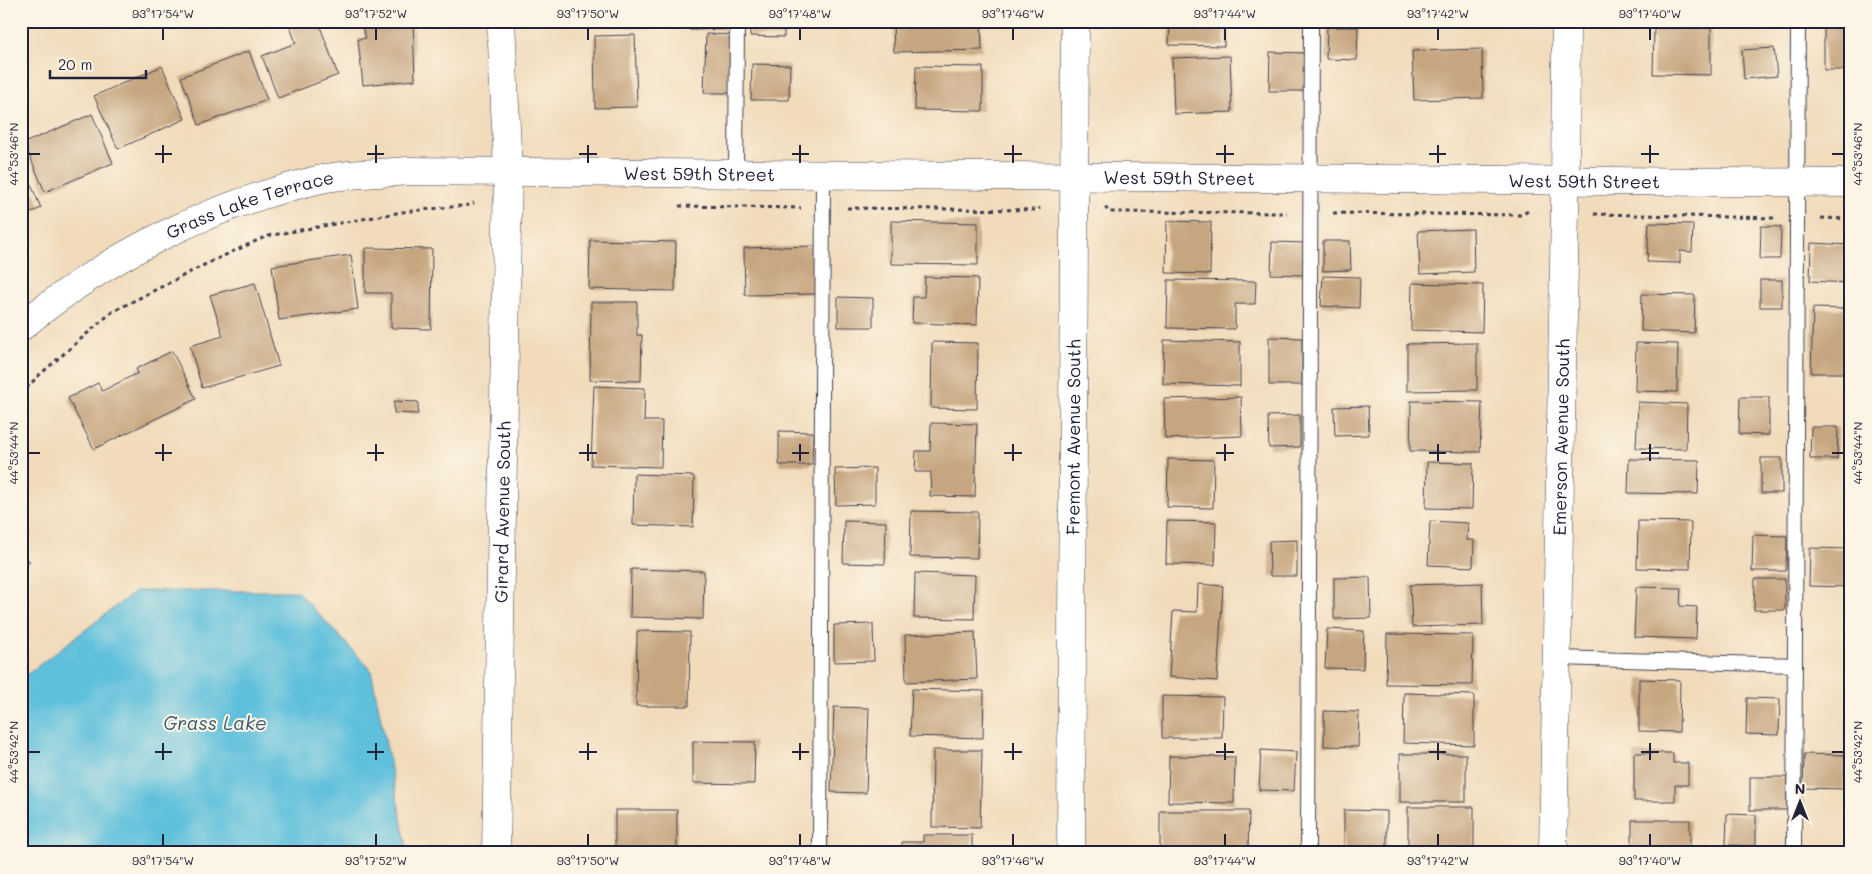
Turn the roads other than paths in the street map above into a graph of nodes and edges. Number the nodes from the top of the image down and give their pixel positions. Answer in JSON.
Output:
{"nodes":[{"id":1,"x":502,"y":21,"type":"edge"},
{"id":2,"x":737,"y":21,"type":"edge"},
{"id":3,"x":1075,"y":21,"type":"edge"},
{"id":4,"x":1311,"y":21,"type":"edge"},
{"id":5,"x":1566,"y":21,"type":"edge"},
{"id":6,"x":1798,"y":21,"type":"edge"},
{"id":7,"x":508,"y":171,"type":"junction"},
{"id":8,"x":736,"y":173,"type":"junction"},
{"id":9,"x":823,"y":174,"type":"junction"},
{"id":10,"x":1074,"y":176,"type":"junction"},
{"id":11,"x":1310,"y":178,"type":"junction"},
{"id":12,"x":1565,"y":180,"type":"junction"},
{"id":13,"x":1797,"y":182,"type":"junction"},
{"id":14,"x":1851,"y":183,"type":"edge"},
{"id":15,"x":21,"y":327,"type":"edge"},
{"id":16,"x":1556,"y":658,"type":"junction"},
{"id":17,"x":1795,"y":665,"type":"junction"},
{"id":18,"x":496,"y":853,"type":"edge"},
{"id":19,"x":820,"y":853,"type":"edge"},
{"id":20,"x":1071,"y":853,"type":"edge"},
{"id":21,"x":1308,"y":853,"type":"edge"},
{"id":22,"x":1553,"y":853,"type":"edge"},
{"id":23,"x":1794,"y":853,"type":"edge"}],
"edges":[{"from":1,"to":7,"type":"street","name":"Girard Avenue South"},
{"from":2,"to":8,"type":"lane"},
{"from":3,"to":10,"type":"street","name":"Fremont Avenue South"},
{"from":4,"to":11,"type":"lane"},
{"from":5,"to":12,"type":"street","name":"Emerson Avenue South"},
{"from":6,"to":13,"type":"lane"},
{"from":7,"to":8,"type":"street","name":"West 59th Street"},
{"from":7,"to":15,"type":"street","name":"Grass Lake Terrace"},
{"from":7,"to":18,"type":"street","name":"Girard Avenue South"},
{"from":8,"to":9,"type":"street","name":"West 59th Street"},
{"from":9,"to":10,"type":"street","name":"West 59th Street"},
{"from":9,"to":19,"type":"lane"},
{"from":10,"to":11,"type":"street","name":"West 59th Street"},
{"from":10,"to":20,"type":"street","name":"Fremont Avenue South"},
{"from":11,"to":12,"type":"street","name":"West 59th Street"},
{"from":11,"to":21,"type":"lane"},
{"from":12,"to":13,"type":"street","name":"West 59th Street"},
{"from":12,"to":16,"type":"street","name":"Emerson Avenue South"},
{"from":13,"to":14,"type":"street","name":"West 59th Street"},
{"from":13,"to":17,"type":"lane"},
{"from":16,"to":17,"type":"lane"},
{"from":16,"to":22,"type":"street","name":"Emerson Avenue South"},
{"from":17,"to":23,"type":"lane"}]}
